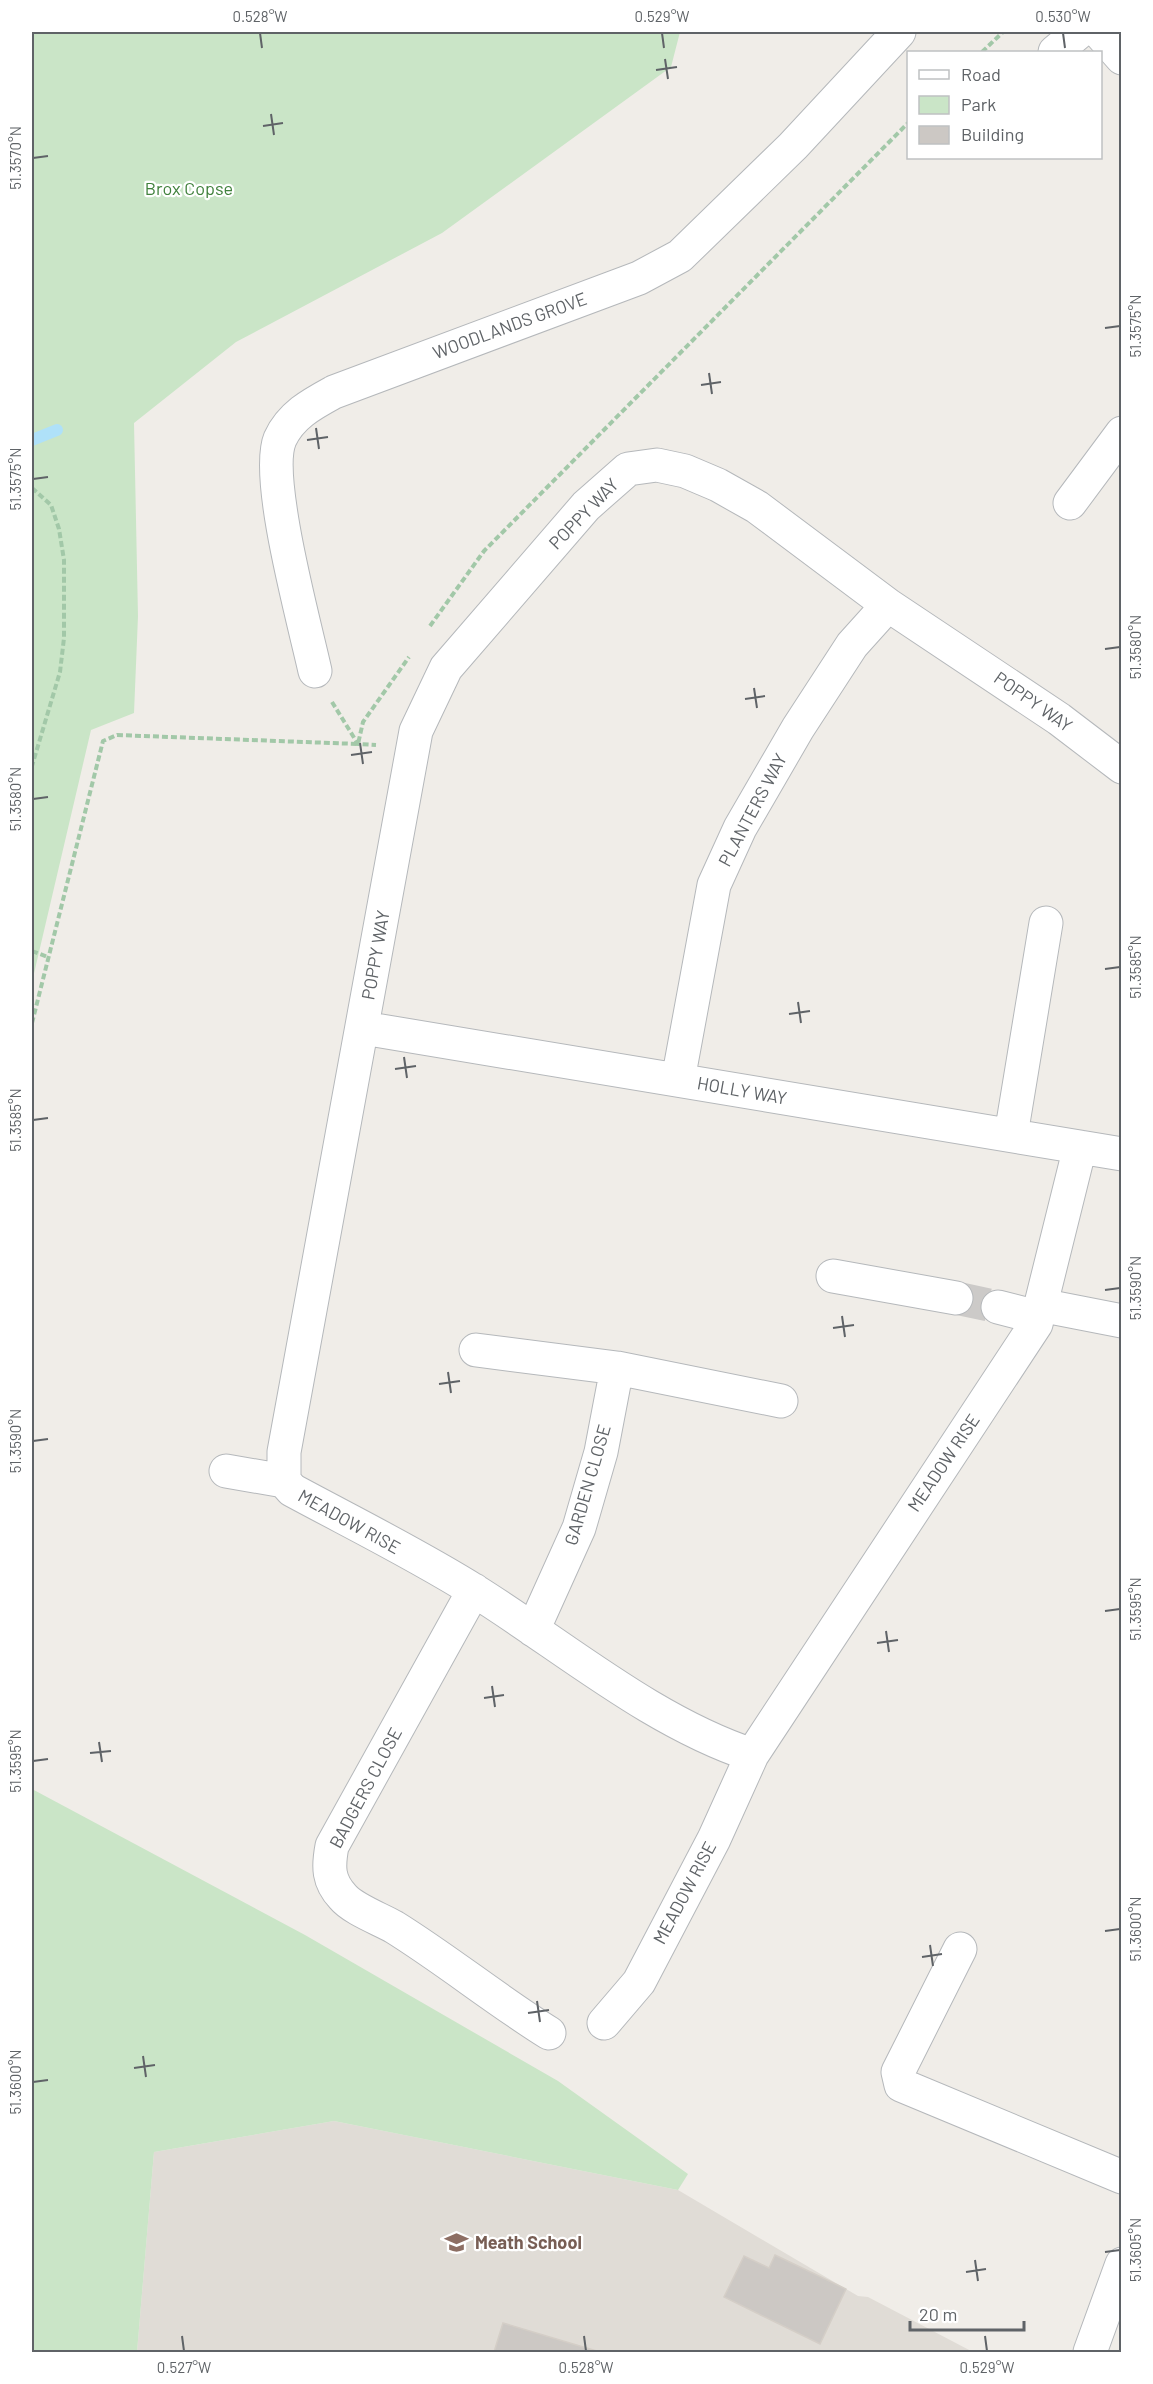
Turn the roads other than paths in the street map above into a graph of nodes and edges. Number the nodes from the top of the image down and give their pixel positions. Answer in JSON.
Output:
{"nodes":[{"id":1,"x":899,"y":32,"type":"edge"},
{"id":2,"x":1079,"y":32,"type":"edge"},
{"id":3,"x":1099,"y":32,"type":"edge"},
{"id":4,"x":1056,"y":51,"type":"edge"},
{"id":5,"x":1122,"y":58,"type":"edge"},
{"id":6,"x":1122,"y":433,"type":"edge"},
{"id":7,"x":1070,"y":503,"type":"dead end"},
{"id":8,"x":888,"y":605,"type":"junction"},
{"id":9,"x":315,"y":671,"type":"road end"},
{"id":10,"x":1122,"y":767,"type":"edge"},
{"id":11,"x":1046,"y":923,"type":"dead end"},
{"id":12,"x":363,"y":1028,"type":"junction"},
{"id":13,"x":678,"y":1080,"type":"junction"},
{"id":14,"x":1011,"y":1135,"type":"junction"},
{"id":15,"x":1080,"y":1147,"type":"junction"},
{"id":16,"x":1122,"y":1154,"type":"edge"},
{"id":17,"x":833,"y":1276,"type":"dead end"},
{"id":18,"x":956,"y":1298,"type":"tunnel mouth"},
{"id":19,"x":998,"y":1307,"type":"tunnel mouth"},
{"id":20,"x":1038,"y":1311,"type":"junction"},
{"id":21,"x":1122,"y":1321,"type":"edge"},
{"id":22,"x":476,"y":1350,"type":"dead end"},
{"id":23,"x":617,"y":1368,"type":"junction"},
{"id":24,"x":781,"y":1401,"type":"dead end"},
{"id":25,"x":226,"y":1471,"type":"dead end"},
{"id":26,"x":284,"y":1481,"type":"junction"},
{"id":27,"x":474,"y":1590,"type":"junction"},
{"id":28,"x":533,"y":1630,"type":"junction"},
{"id":29,"x":752,"y":1755,"type":"junction"},
{"id":30,"x":960,"y":1949,"type":"dead end"},
{"id":31,"x":604,"y":2023,"type":"dead end"},
{"id":32,"x":549,"y":2033,"type":"dead end"},
{"id":33,"x":1122,"y":2177,"type":"edge"},
{"id":34,"x":1122,"y":2264,"type":"edge"},
{"id":35,"x":1090,"y":2352,"type":"edge"}],
"edges":[{"from":1,"to":9,"type":"street","name":"WOODLANDS GROVE"},
{"from":2,"to":4,"type":"street"},
{"from":3,"to":5,"type":"street"},
{"from":6,"to":7,"type":"street"},
{"from":8,"to":10,"type":"street","name":"POPPY WAY"},
{"from":8,"to":12,"type":"street","name":"POPPY WAY"},
{"from":8,"to":13,"type":"street","name":"PLANTERS WAY"},
{"from":11,"to":14,"type":"street"},
{"from":12,"to":13,"type":"street","name":"HOLLY WAY"},
{"from":12,"to":26,"type":"street","name":"MEADOW RISE"},
{"from":13,"to":14,"type":"street","name":"HOLLY WAY"},
{"from":14,"to":15,"type":"street","name":"HOLLY WAY"},
{"from":15,"to":16,"type":"street","name":"HOLLY WAY"},
{"from":15,"to":20,"type":"street","name":"MEADOW RISE"},
{"from":17,"to":18,"type":"street"},
{"from":19,"to":20,"type":"street"},
{"from":20,"to":21,"type":"street"},
{"from":20,"to":29,"type":"street","name":"MEADOW RISE"},
{"from":22,"to":23,"type":"street"},
{"from":23,"to":24,"type":"street"},
{"from":23,"to":28,"type":"street","name":"GARDEN CLOSE"},
{"from":25,"to":26,"type":"street"},
{"from":26,"to":27,"type":"street","name":"MEADOW RISE"},
{"from":27,"to":28,"type":"street","name":"MEADOW RISE"},
{"from":27,"to":32,"type":"street","name":"BADGERS CLOSE"},
{"from":28,"to":29,"type":"street","name":"MEADOW RISE"},
{"from":29,"to":31,"type":"street","name":"MEADOW RISE"},
{"from":30,"to":33,"type":"street"},
{"from":34,"to":35,"type":"street"}]}
